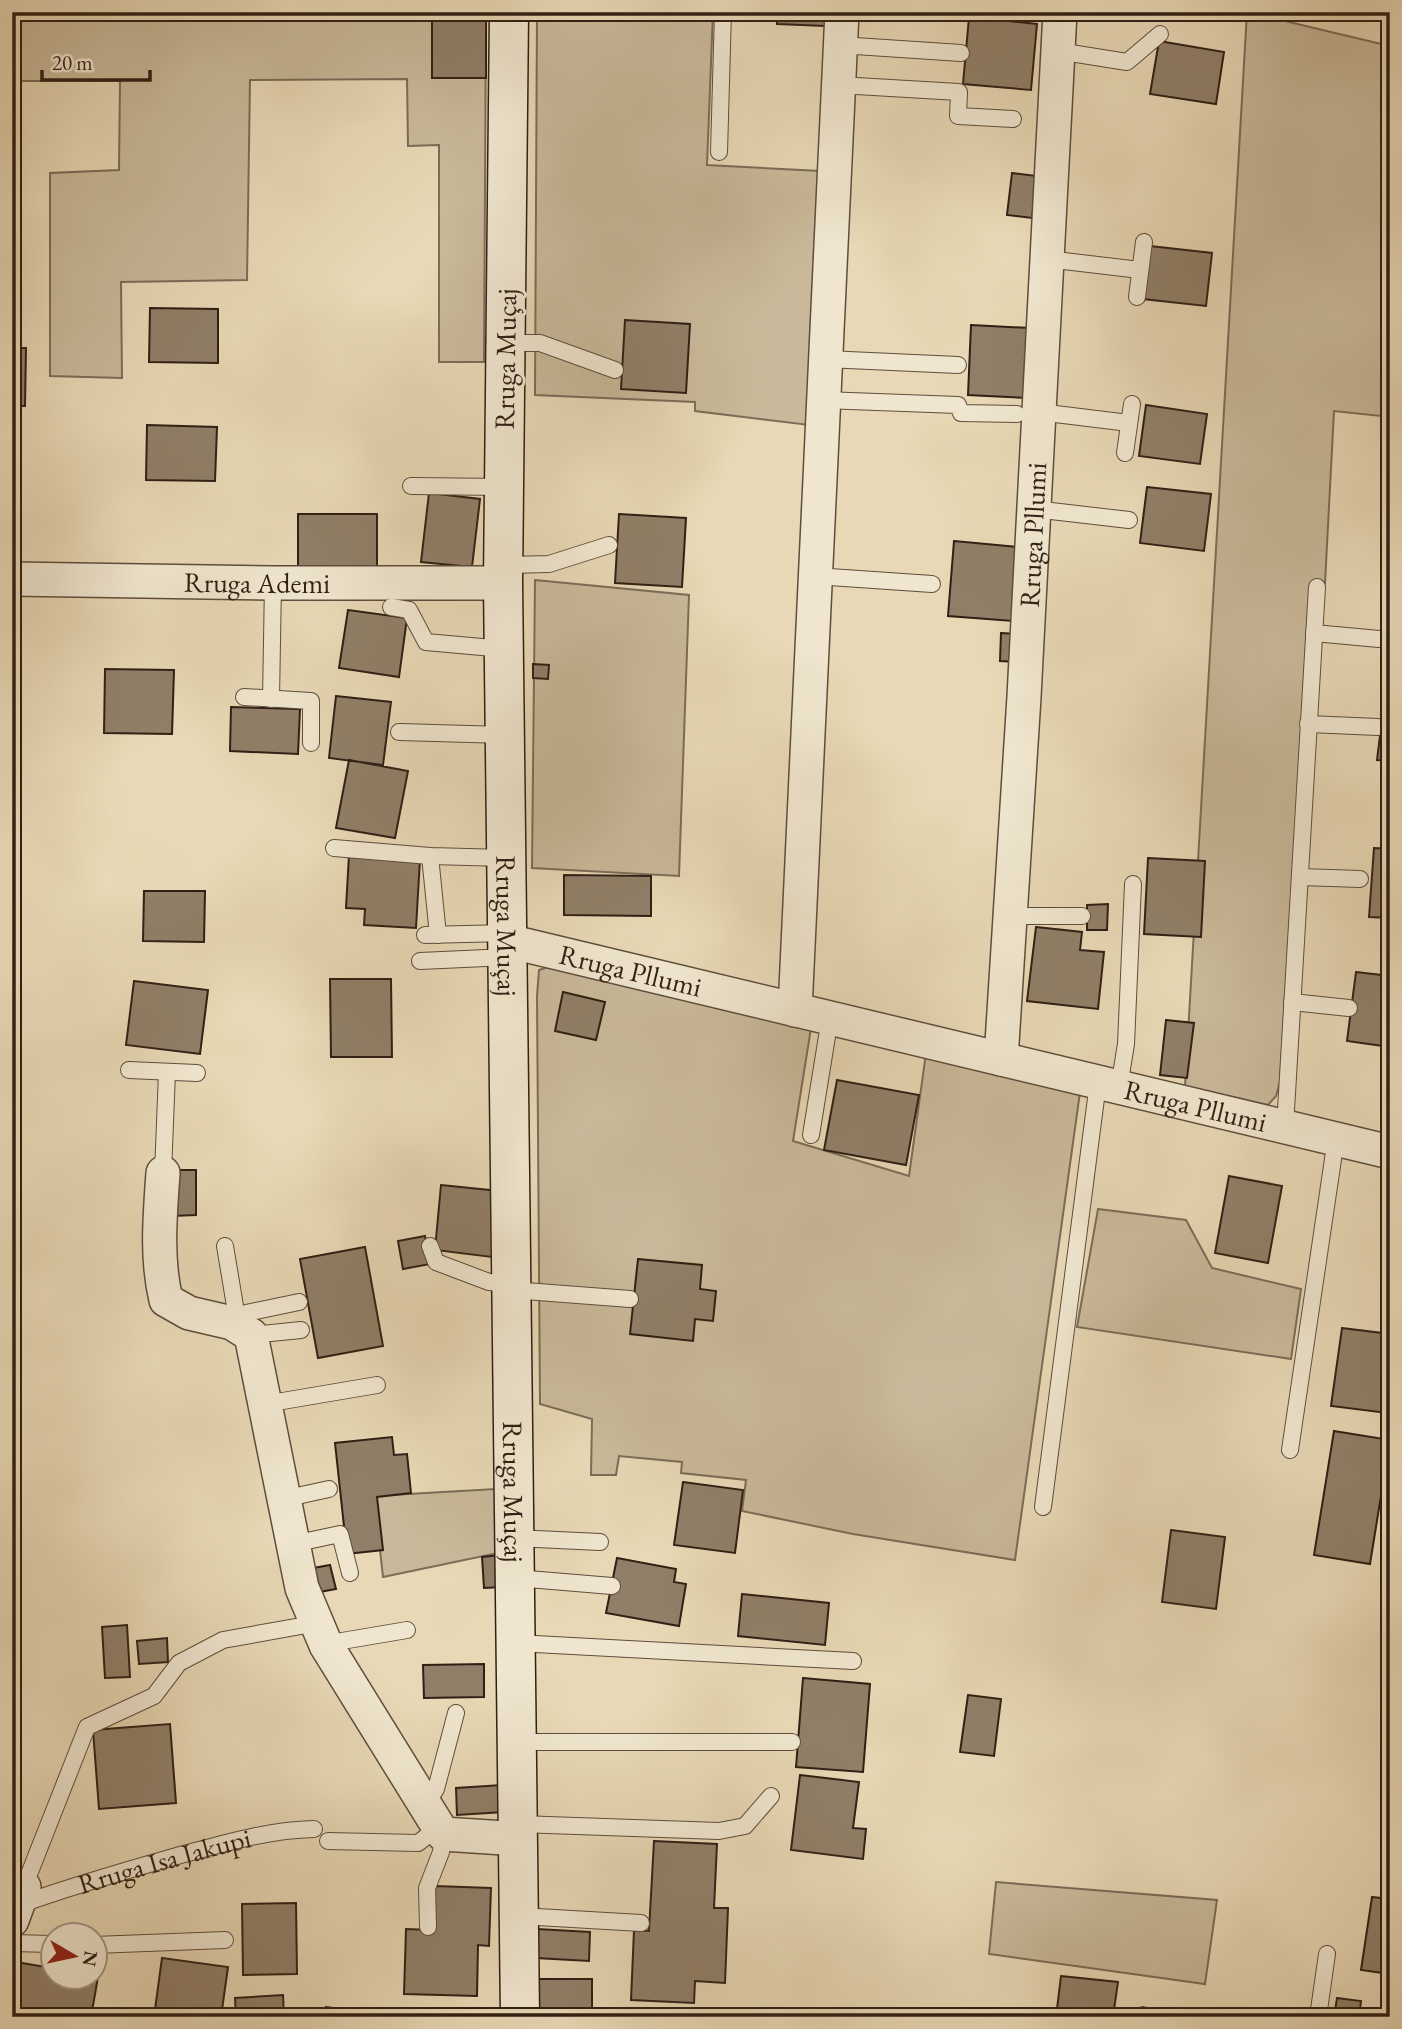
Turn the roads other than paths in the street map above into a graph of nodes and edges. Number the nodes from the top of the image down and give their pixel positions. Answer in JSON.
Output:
{"nodes":[{"id":1,"x":509,"y":12,"type":"edge"},
{"id":2,"x":723,"y":12,"type":"edge"},
{"id":3,"x":842,"y":12,"type":"edge"},
{"id":4,"x":1060,"y":12,"type":"edge"},
{"id":5,"x":1160,"y":34,"type":"dead end"},
{"id":6,"x":840,"y":45,"type":"junction"},
{"id":7,"x":1058,"y":51,"type":"junction"},
{"id":8,"x":961,"y":53,"type":"dead end"},
{"id":9,"x":839,"y":85,"type":"junction"},
{"id":10,"x":1013,"y":119,"type":"dead end"},
{"id":11,"x":719,"y":152,"type":"dead end"},
{"id":12,"x":1144,"y":242,"type":"dead end"},
{"id":13,"x":1047,"y":259,"type":"junction"},
{"id":14,"x":1140,"y":270,"type":"junction"},
{"id":15,"x":1137,"y":298,"type":"dead end"},
{"id":16,"x":506,"y":342,"type":"junction"},
{"id":17,"x":825,"y":359,"type":"junction"},
{"id":18,"x":958,"y":365,"type":"dead end"},
{"id":19,"x":615,"y":370,"type":"dead end"},
{"id":20,"x":823,"y":400,"type":"junction"},
{"id":21,"x":1132,"y":404,"type":"dead end"},
{"id":22,"x":1028,"y":413,"type":"junction"},
{"id":23,"x":1129,"y":423,"type":"junction"},
{"id":24,"x":1125,"y":453,"type":"dead end"},
{"id":25,"x":411,"y":486,"type":"dead end"},
{"id":26,"x":504,"y":486,"type":"junction"},
{"id":27,"x":1034,"y":509,"type":"junction"},
{"id":28,"x":1129,"y":520,"type":"dead end"},
{"id":29,"x":609,"y":545,"type":"dead end"},
{"id":30,"x":503,"y":574,"type":"junction"},
{"id":31,"x":815,"y":576,"type":"junction"},
{"id":32,"x":12,"y":579,"type":"edge"},
{"id":33,"x":273,"y":583,"type":"junction"},
{"id":34,"x":932,"y":584,"type":"dead end"},
{"id":35,"x":1317,"y":587,"type":"dead end"},
{"id":36,"x":391,"y":607,"type":"dead end"},
{"id":37,"x":1314,"y":633,"type":"junction"},
{"id":38,"x":1379,"y":639,"type":"dead end"},
{"id":39,"x":504,"y":649,"type":"junction"},
{"id":40,"x":244,"y":697,"type":"dead end"},
{"id":41,"x":271,"y":699,"type":"junction"},
{"id":42,"x":1308,"y":724,"type":"junction"},
{"id":43,"x":1378,"y":727,"type":"dead end"},
{"id":44,"x":399,"y":733,"type":"dead end"},
{"id":45,"x":505,"y":735,"type":"junction"},
{"id":46,"x":311,"y":744,"type":"dead end"},
{"id":47,"x":334,"y":848,"type":"dead end"},
{"id":48,"x":430,"y":856,"type":"junction"},
{"id":49,"x":506,"y":858,"type":"junction"},
{"id":50,"x":1300,"y":877,"type":"junction"},
{"id":51,"x":1360,"y":879,"type":"dead end"},
{"id":52,"x":1133,"y":884,"type":"dead end"},
{"id":53,"x":1010,"y":916,"type":"junction"},
{"id":54,"x":1082,"y":916,"type":"dead end"},
{"id":55,"x":508,"y":944,"type":"junction"},
{"id":56,"x":420,"y":961,"type":"dead end"},
{"id":57,"x":1292,"y":1002,"type":"junction"},
{"id":58,"x":1349,"y":1008,"type":"dead end"},
{"id":59,"x":794,"y":1010,"type":"junction"},
{"id":60,"x":830,"y":1018,"type":"junction"},
{"id":61,"x":1001,"y":1059,"type":"junction"},
{"id":62,"x":129,"y":1070,"type":"dead end"},
{"id":63,"x":167,"y":1072,"type":"junction"},
{"id":64,"x":197,"y":1073,"type":"dead end"},
{"id":65,"x":1109,"y":1085,"type":"junction"},
{"id":66,"x":1285,"y":1127,"type":"junction"},
{"id":67,"x":811,"y":1135,"type":"dead end"},
{"id":68,"x":1336,"y":1139,"type":"junction"},
{"id":69,"x":1390,"y":1152,"type":"edge"},
{"id":70,"x":163,"y":1173,"type":"joint"},
{"id":71,"x":225,"y":1246,"type":"dead end"},
{"id":72,"x":430,"y":1246,"type":"dead end"},
{"id":73,"x":512,"y":1287,"type":"junction"},
{"id":74,"x":630,"y":1299,"type":"dead end"},
{"id":75,"x":299,"y":1302,"type":"dead end"},
{"id":76,"x":240,"y":1328,"type":"junction"},
{"id":77,"x":301,"y":1330,"type":"dead end"},
{"id":78,"x":377,"y":1385,"type":"dead end"},
{"id":79,"x":265,"y":1404,"type":"junction"},
{"id":80,"x":1290,"y":1450,"type":"dead end"},
{"id":81,"x":329,"y":1489,"type":"dead end"},
{"id":82,"x":284,"y":1499,"type":"junction"},
{"id":83,"x":1042,"y":1507,"type":"dead end"},
{"id":84,"x":515,"y":1538,"type":"junction"},
{"id":85,"x":600,"y":1542,"type":"dead end"},
{"id":86,"x":293,"y":1544,"type":"junction"},
{"id":87,"x":350,"y":1573,"type":"dead end"},
{"id":88,"x":516,"y":1578,"type":"junction"},
{"id":89,"x":612,"y":1587,"type":"dead end"},
{"id":90,"x":315,"y":1620,"type":"junction"},
{"id":91,"x":407,"y":1630,"type":"dead end"},
{"id":92,"x":516,"y":1643,"type":"junction"},
{"id":93,"x":329,"y":1650,"type":"junction"},
{"id":94,"x":853,"y":1661,"type":"dead end"},
{"id":95,"x":456,"y":1713,"type":"dead end"},
{"id":96,"x":518,"y":1742,"type":"junction"},
{"id":97,"x":792,"y":1742,"type":"dead end"},
{"id":98,"x":771,"y":1796,"type":"dead end"},
{"id":99,"x":436,"y":1822,"type":"junction"},
{"id":100,"x":314,"y":1829,"type":"dead end"},
{"id":101,"x":519,"y":1832,"type":"junction"},
{"id":102,"x":328,"y":1841,"type":"dead end"},
{"id":103,"x":18,"y":1904,"type":"edge"},
{"id":104,"x":520,"y":1916,"type":"junction"},
{"id":105,"x":641,"y":1923,"type":"dead end"},
{"id":106,"x":428,"y":1927,"type":"dead end"},
{"id":107,"x":225,"y":1940,"type":"dead end"},
{"id":108,"x":12,"y":1943,"type":"edge"},
{"id":109,"x":38,"y":1944,"type":"edge"},
{"id":110,"x":108,"y":1944,"type":"edge"},
{"id":111,"x":1327,"y":1954,"type":"dead end"},
{"id":112,"x":520,"y":2017,"type":"edge"},
{"id":113,"x":1318,"y":2017,"type":"edge"}],
"edges":[{"from":1,"to":16,"type":"street","name":"Rruga Muçaj"},
{"from":2,"to":11,"type":"lane"},
{"from":3,"to":6,"type":"street"},
{"from":4,"to":7,"type":"street","name":"Rruga Pllumi"},
{"from":5,"to":7,"type":"lane"},
{"from":6,"to":8,"type":"lane"},
{"from":6,"to":9,"type":"street"},
{"from":7,"to":13,"type":"street","name":"Rruga Pllumi"},
{"from":9,"to":10,"type":"lane"},
{"from":9,"to":17,"type":"street"},
{"from":12,"to":14,"type":"lane"},
{"from":13,"to":14,"type":"lane"},
{"from":13,"to":22,"type":"street","name":"Rruga Pllumi"},
{"from":14,"to":15,"type":"lane"},
{"from":16,"to":19,"type":"lane"},
{"from":16,"to":26,"type":"street","name":"Rruga Muçaj"},
{"from":17,"to":18,"type":"lane"},
{"from":17,"to":20,"type":"street"},
{"from":20,"to":22,"type":"lane"},
{"from":20,"to":31,"type":"street"},
{"from":21,"to":23,"type":"lane"},
{"from":22,"to":23,"type":"lane"},
{"from":22,"to":27,"type":"street","name":"Rruga Pllumi"},
{"from":23,"to":24,"type":"lane"},
{"from":25,"to":26,"type":"lane"},
{"from":26,"to":30,"type":"street","name":"Rruga Muçaj"},
{"from":27,"to":28,"type":"lane"},
{"from":27,"to":53,"type":"street","name":"Rruga Pllumi"},
{"from":29,"to":30,"type":"lane"},
{"from":30,"to":33,"type":"street","name":"Rruga Ademi"},
{"from":30,"to":39,"type":"street","name":"Rruga Muçaj"},
{"from":31,"to":34,"type":"lane"},
{"from":31,"to":59,"type":"street"},
{"from":32,"to":33,"type":"street","name":"Rruga Ademi"},
{"from":33,"to":41,"type":"lane"},
{"from":35,"to":37,"type":"lane"},
{"from":36,"to":39,"type":"lane"},
{"from":37,"to":38,"type":"lane"},
{"from":37,"to":42,"type":"lane"},
{"from":39,"to":45,"type":"street","name":"Rruga Muçaj"},
{"from":40,"to":41,"type":"lane"},
{"from":41,"to":46,"type":"lane"},
{"from":42,"to":43,"type":"lane"},
{"from":42,"to":50,"type":"lane"},
{"from":44,"to":45,"type":"lane"},
{"from":45,"to":49,"type":"street","name":"Rruga Muçaj"},
{"from":47,"to":48,"type":"lane"},
{"from":48,"to":49,"type":"lane"},
{"from":48,"to":55,"type":"lane"},
{"from":49,"to":55,"type":"street","name":"Rruga Muçaj"},
{"from":50,"to":51,"type":"lane"},
{"from":50,"to":57,"type":"lane"},
{"from":52,"to":65,"type":"lane"},
{"from":53,"to":54,"type":"lane"},
{"from":53,"to":61,"type":"street","name":"Rruga Pllumi"},
{"from":55,"to":56,"type":"lane"},
{"from":55,"to":59,"type":"street","name":"Rruga Pllumi"},
{"from":55,"to":73,"type":"street","name":"Rruga Muçaj"},
{"from":57,"to":58,"type":"lane"},
{"from":57,"to":66,"type":"lane"},
{"from":59,"to":60,"type":"street","name":"Rruga Pllumi"},
{"from":60,"to":61,"type":"street","name":"Rruga Pllumi"},
{"from":60,"to":67,"type":"lane"},
{"from":61,"to":65,"type":"street","name":"Rruga Pllumi"},
{"from":62,"to":63,"type":"lane"},
{"from":63,"to":64,"type":"lane"},
{"from":63,"to":70,"type":"lane"},
{"from":65,"to":66,"type":"street","name":"Rruga Pllumi"},
{"from":65,"to":83,"type":"lane"},
{"from":66,"to":68,"type":"street","name":"Rruga Pllumi"},
{"from":68,"to":69,"type":"street","name":"Rruga Pllumi"},
{"from":68,"to":80,"type":"lane"},
{"from":70,"to":76,"type":"street"},
{"from":71,"to":76,"type":"lane"},
{"from":72,"to":73,"type":"lane"},
{"from":73,"to":74,"type":"lane"},
{"from":73,"to":84,"type":"street","name":"Rruga Muçaj"},
{"from":75,"to":76,"type":"lane"},
{"from":76,"to":77,"type":"lane"},
{"from":76,"to":79,"type":"street"},
{"from":78,"to":79,"type":"lane"},
{"from":79,"to":82,"type":"street"},
{"from":81,"to":82,"type":"lane"},
{"from":82,"to":86,"type":"street"},
{"from":84,"to":85,"type":"lane"},
{"from":84,"to":88,"type":"street","name":"Rruga Muçaj"},
{"from":86,"to":87,"type":"lane"},
{"from":86,"to":90,"type":"street"},
{"from":88,"to":89,"type":"lane"},
{"from":88,"to":92,"type":"street","name":"Rruga Muçaj"},
{"from":90,"to":93,"type":"street"},
{"from":90,"to":103,"type":"lane"},
{"from":91,"to":93,"type":"lane"},
{"from":92,"to":94,"type":"lane"},
{"from":92,"to":96,"type":"street","name":"Rruga Muçaj"},
{"from":93,"to":99,"type":"street"},
{"from":95,"to":99,"type":"lane"},
{"from":96,"to":97,"type":"lane"},
{"from":96,"to":101,"type":"street","name":"Rruga Muçaj"},
{"from":98,"to":101,"type":"lane"},
{"from":99,"to":101,"type":"street"},
{"from":99,"to":102,"type":"lane"},
{"from":99,"to":106,"type":"lane"},
{"from":100,"to":103,"type":"lane","name":"Rruga Isa Jakupi"},
{"from":101,"to":104,"type":"street","name":"Rruga Muçaj"},
{"from":104,"to":105,"type":"lane"},
{"from":104,"to":112,"type":"street","name":"Rruga Muçaj"},
{"from":107,"to":110,"type":"lane"},
{"from":108,"to":109,"type":"lane"},
{"from":111,"to":113,"type":"lane"}]}
